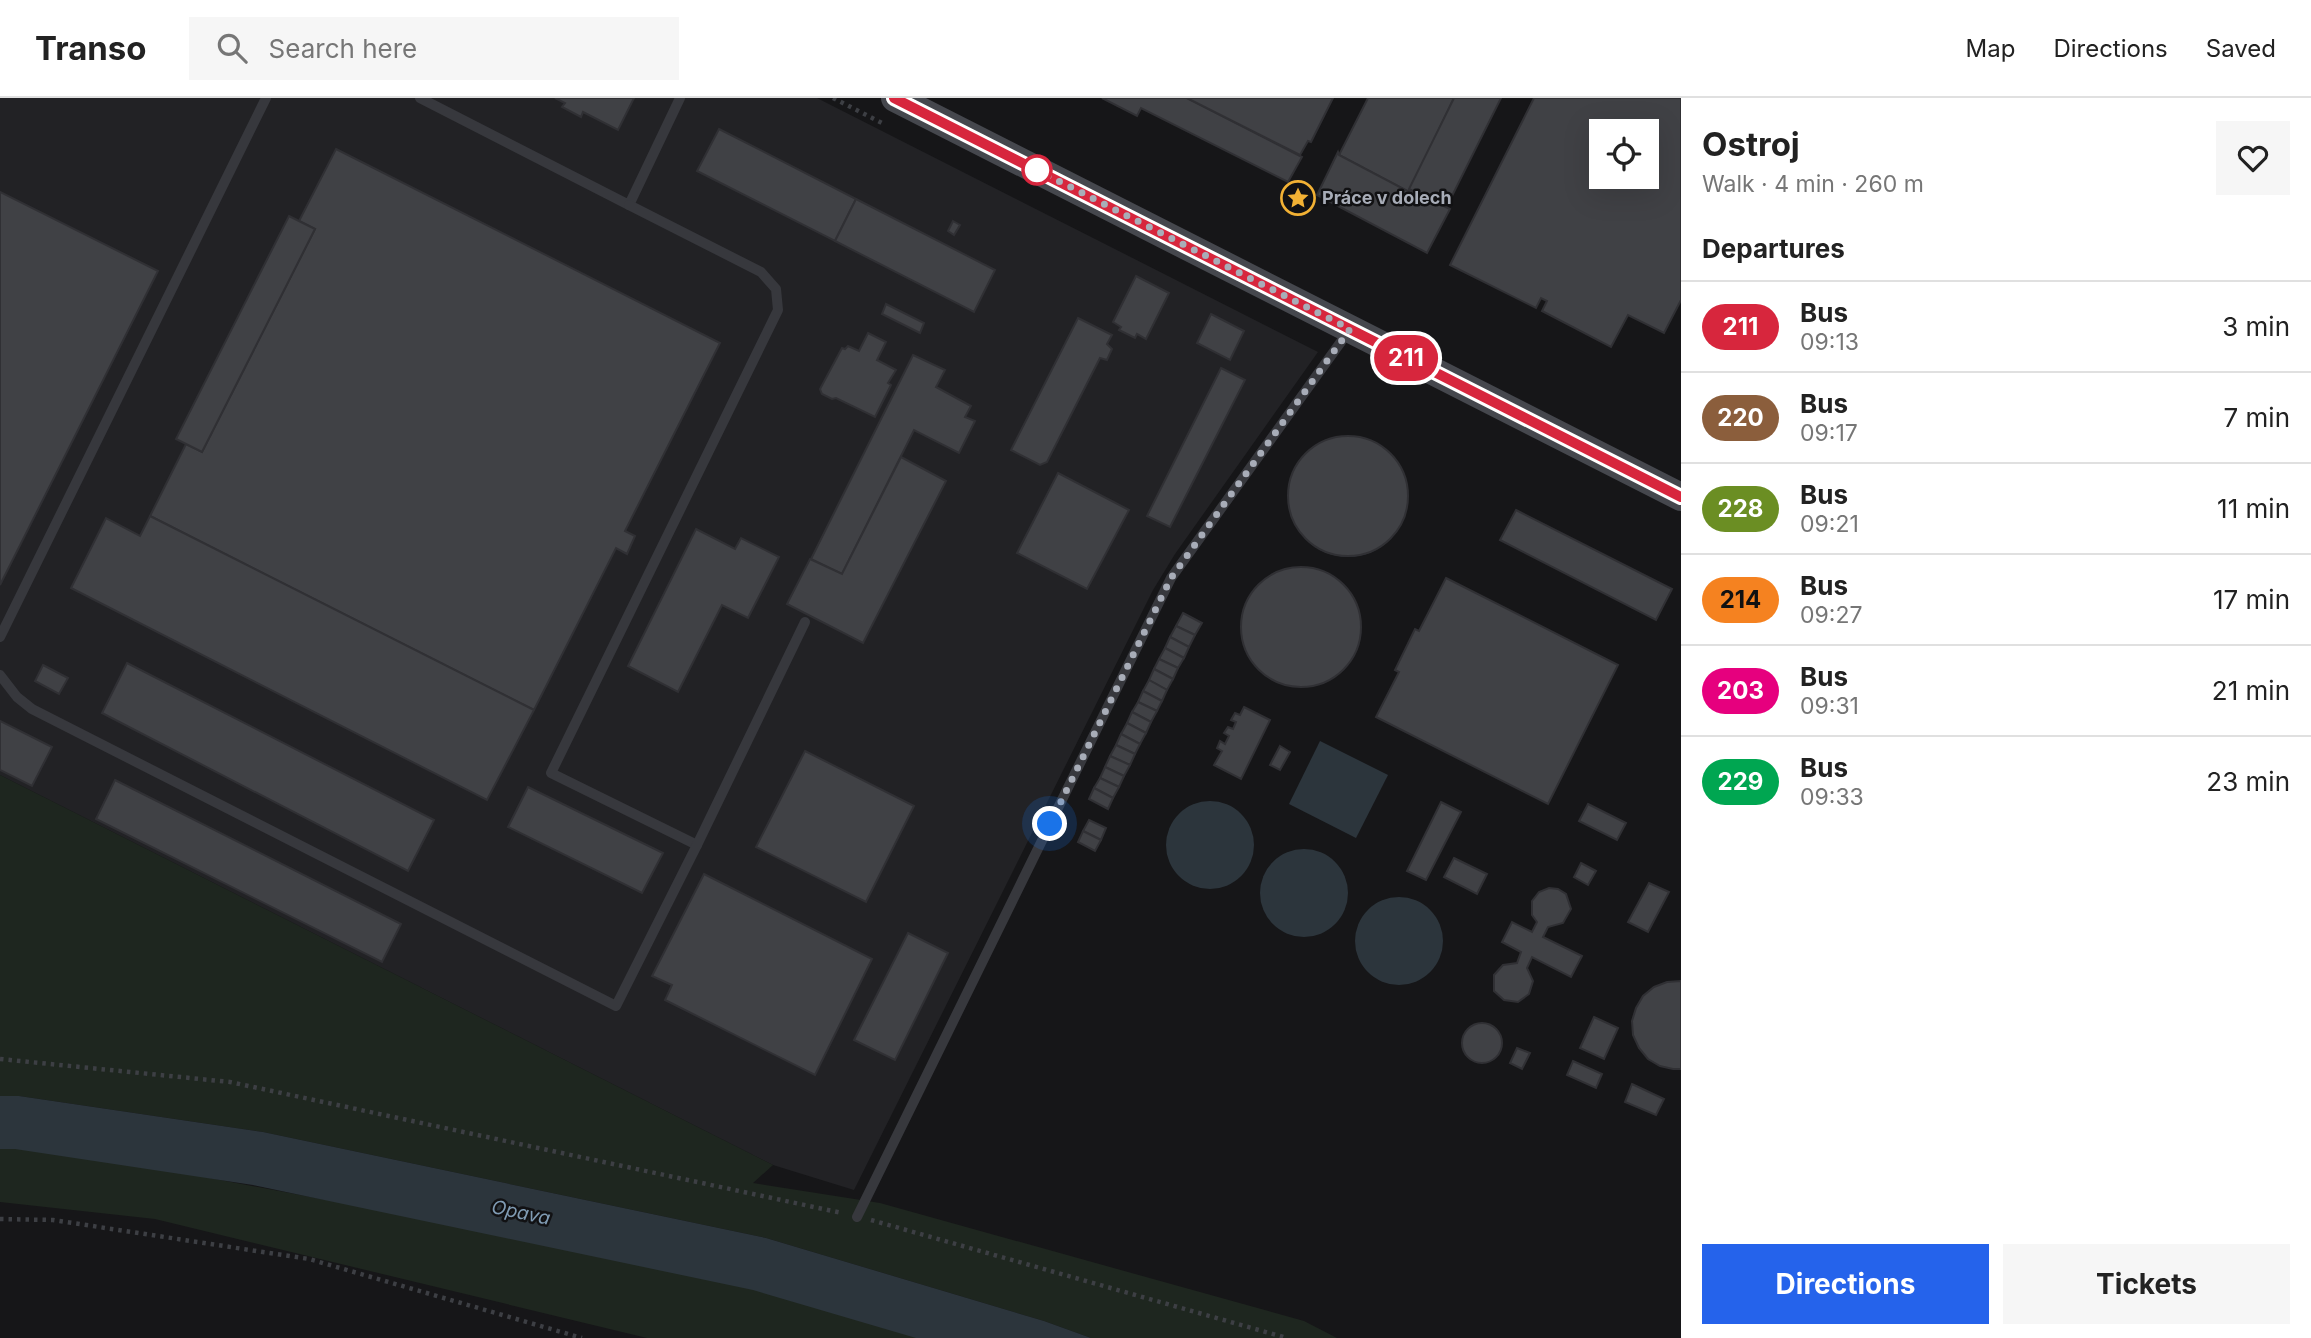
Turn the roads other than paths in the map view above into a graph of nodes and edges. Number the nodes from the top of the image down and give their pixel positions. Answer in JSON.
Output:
{"nodes":[{"id":1,"x":266,"y":98,"type":"edge"},
{"id":2,"x":420,"y":98,"type":"edge"},
{"id":3,"x":680,"y":98,"type":"edge"},
{"id":4,"x":895,"y":98,"type":"edge"},
{"id":5,"x":629,"y":205,"type":"junction"},
{"id":6,"x":1350,"y":329,"type":"junction"},
{"id":7,"x":1681,"y":497,"type":"edge"},
{"id":8,"x":805,"y":622,"type":"dead end"},
{"id":9,"x":0,"y":637,"type":"edge"},
{"id":10,"x":0,"y":675,"type":"edge"},
{"id":11,"x":697,"y":845,"type":"junction"},
{"id":12,"x":857,"y":1217,"type":"road end"}],
"edges":[{"from":1,"to":9,"type":"lane"},
{"from":2,"to":5,"type":"lane"},
{"from":3,"to":5,"type":"lane"},
{"from":4,"to":6,"type":"street"},
{"from":5,"to":11,"type":"lane"},
{"from":6,"to":7,"type":"street"},
{"from":6,"to":12,"type":"lane"},
{"from":8,"to":11,"type":"lane"},
{"from":10,"to":11,"type":"lane"}]}
